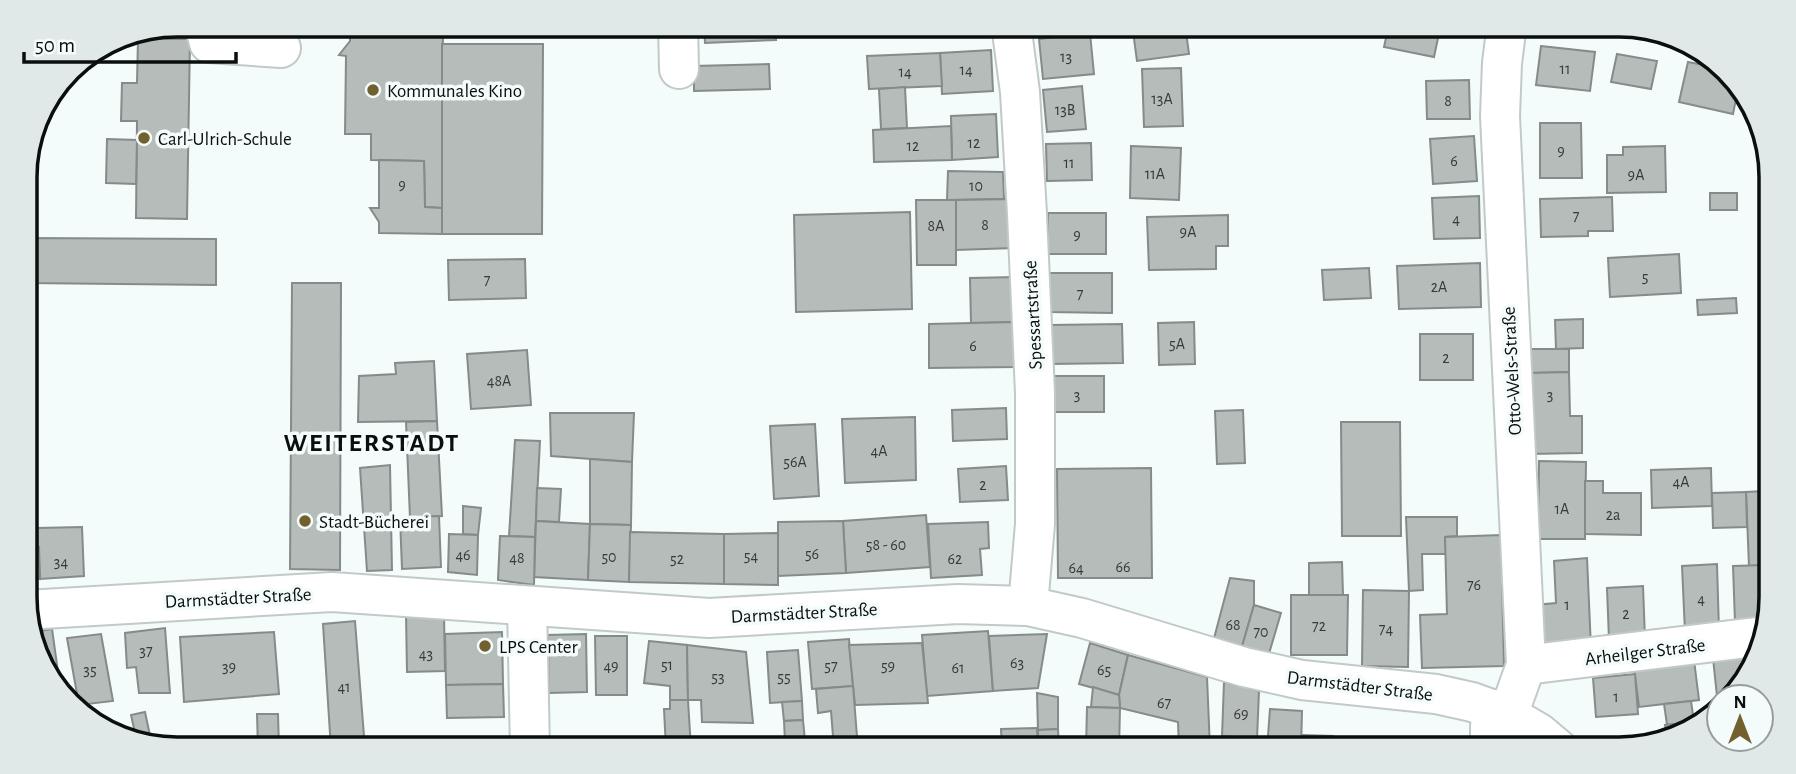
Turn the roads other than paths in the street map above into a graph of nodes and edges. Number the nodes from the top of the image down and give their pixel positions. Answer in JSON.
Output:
{"nodes":[{"id":1,"x":207,"y":37,"type":"edge"},
{"id":2,"x":678,"y":37,"type":"edge"},
{"id":3,"x":1014,"y":37,"type":"edge"},
{"id":4,"x":1505,"y":37,"type":"edge"},
{"id":5,"x":281,"y":48,"type":"dead end"},
{"id":6,"x":679,"y":69,"type":"dead end"},
{"id":7,"x":527,"y":606,"type":"junction"},
{"id":8,"x":1028,"y":606,"type":"junction"},
{"id":9,"x":38,"y":609,"type":"edge"},
{"id":10,"x":1753,"y":637,"type":"edge"},
{"id":11,"x":1526,"y":665,"type":"junction"},
{"id":12,"x":1502,"y":712,"type":"junction"},
{"id":13,"x":530,"y":737,"type":"edge"},
{"id":14,"x":1490,"y":737,"type":"edge"},
{"id":15,"x":1544,"y":737,"type":"edge"}],
"edges":[{"from":1,"to":5,"type":"street"},
{"from":2,"to":6,"type":"street"},
{"from":3,"to":8,"type":"street","name":"Spessartstraße"},
{"from":4,"to":11,"type":"street","name":"Otto-Wels-Straße"},
{"from":7,"to":8,"type":"street","name":"Darmstädter Straße"},
{"from":7,"to":9,"type":"street","name":"Darmstädter Straße"},
{"from":7,"to":13,"type":"street"},
{"from":8,"to":12,"type":"street","name":"Darmstädter Straße"},
{"from":10,"to":11,"type":"street","name":"Arheilger Straße"},
{"from":11,"to":12,"type":"street","name":"Otto-Wels-Straße"},
{"from":12,"to":14,"type":"street","name":"Otto-Wels-Straße"},
{"from":12,"to":15,"type":"street","name":"Darmstädter Straße"}]}
